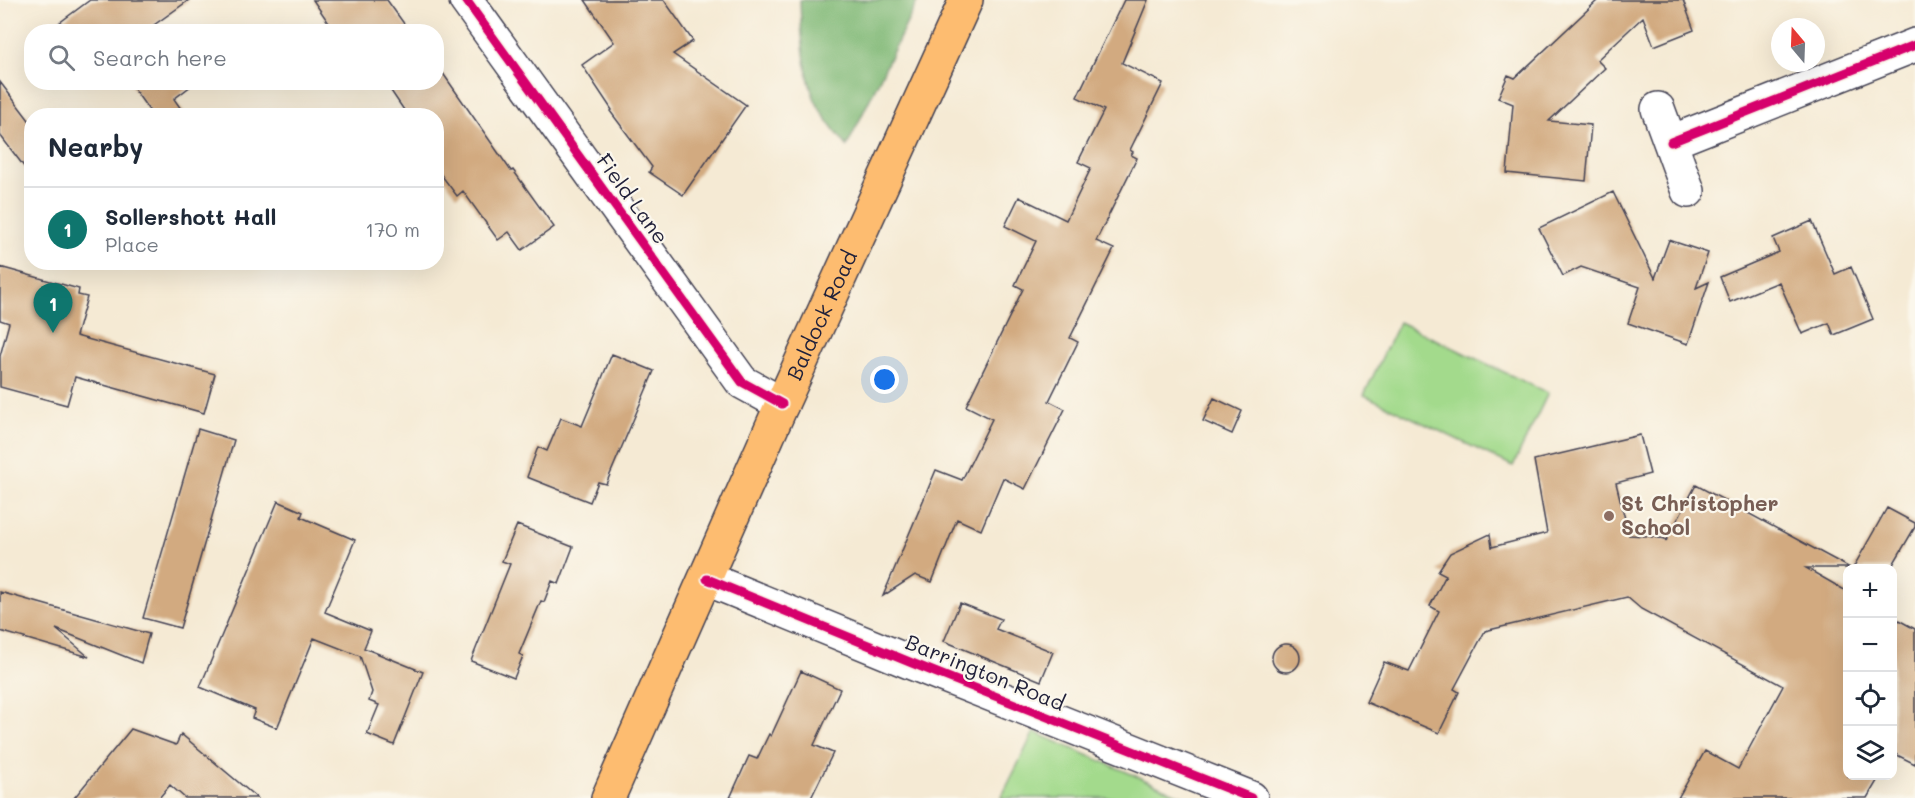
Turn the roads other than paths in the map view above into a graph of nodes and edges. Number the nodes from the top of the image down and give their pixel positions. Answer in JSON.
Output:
{"nodes":[{"id":1,"x":466,"y":0,"type":"edge"},
{"id":2,"x":966,"y":0,"type":"edge"},
{"id":3,"x":1915,"y":45,"type":"edge"},
{"id":4,"x":1658,"y":109,"type":"dead end"},
{"id":5,"x":1671,"y":142,"type":"junction"},
{"id":6,"x":1688,"y":190,"type":"dead end"},
{"id":7,"x":782,"y":404,"type":"junction"},
{"id":8,"x":707,"y":579,"type":"junction"},
{"id":9,"x":608,"y":798,"type":"edge"},
{"id":10,"x":1251,"y":798,"type":"edge"}],
"edges":[{"from":1,"to":7,"type":"street","name":"Field Lane"},
{"from":2,"to":7,"type":"main road","name":"Baldock Road"},
{"from":3,"to":5,"type":"street"},
{"from":4,"to":5,"type":"street"},
{"from":5,"to":6,"type":"street"},
{"from":7,"to":8,"type":"main road","name":"Baldock Road"},
{"from":8,"to":9,"type":"main road","name":"Baldock Road"},
{"from":8,"to":10,"type":"street","name":"Barrington Road"}]}
